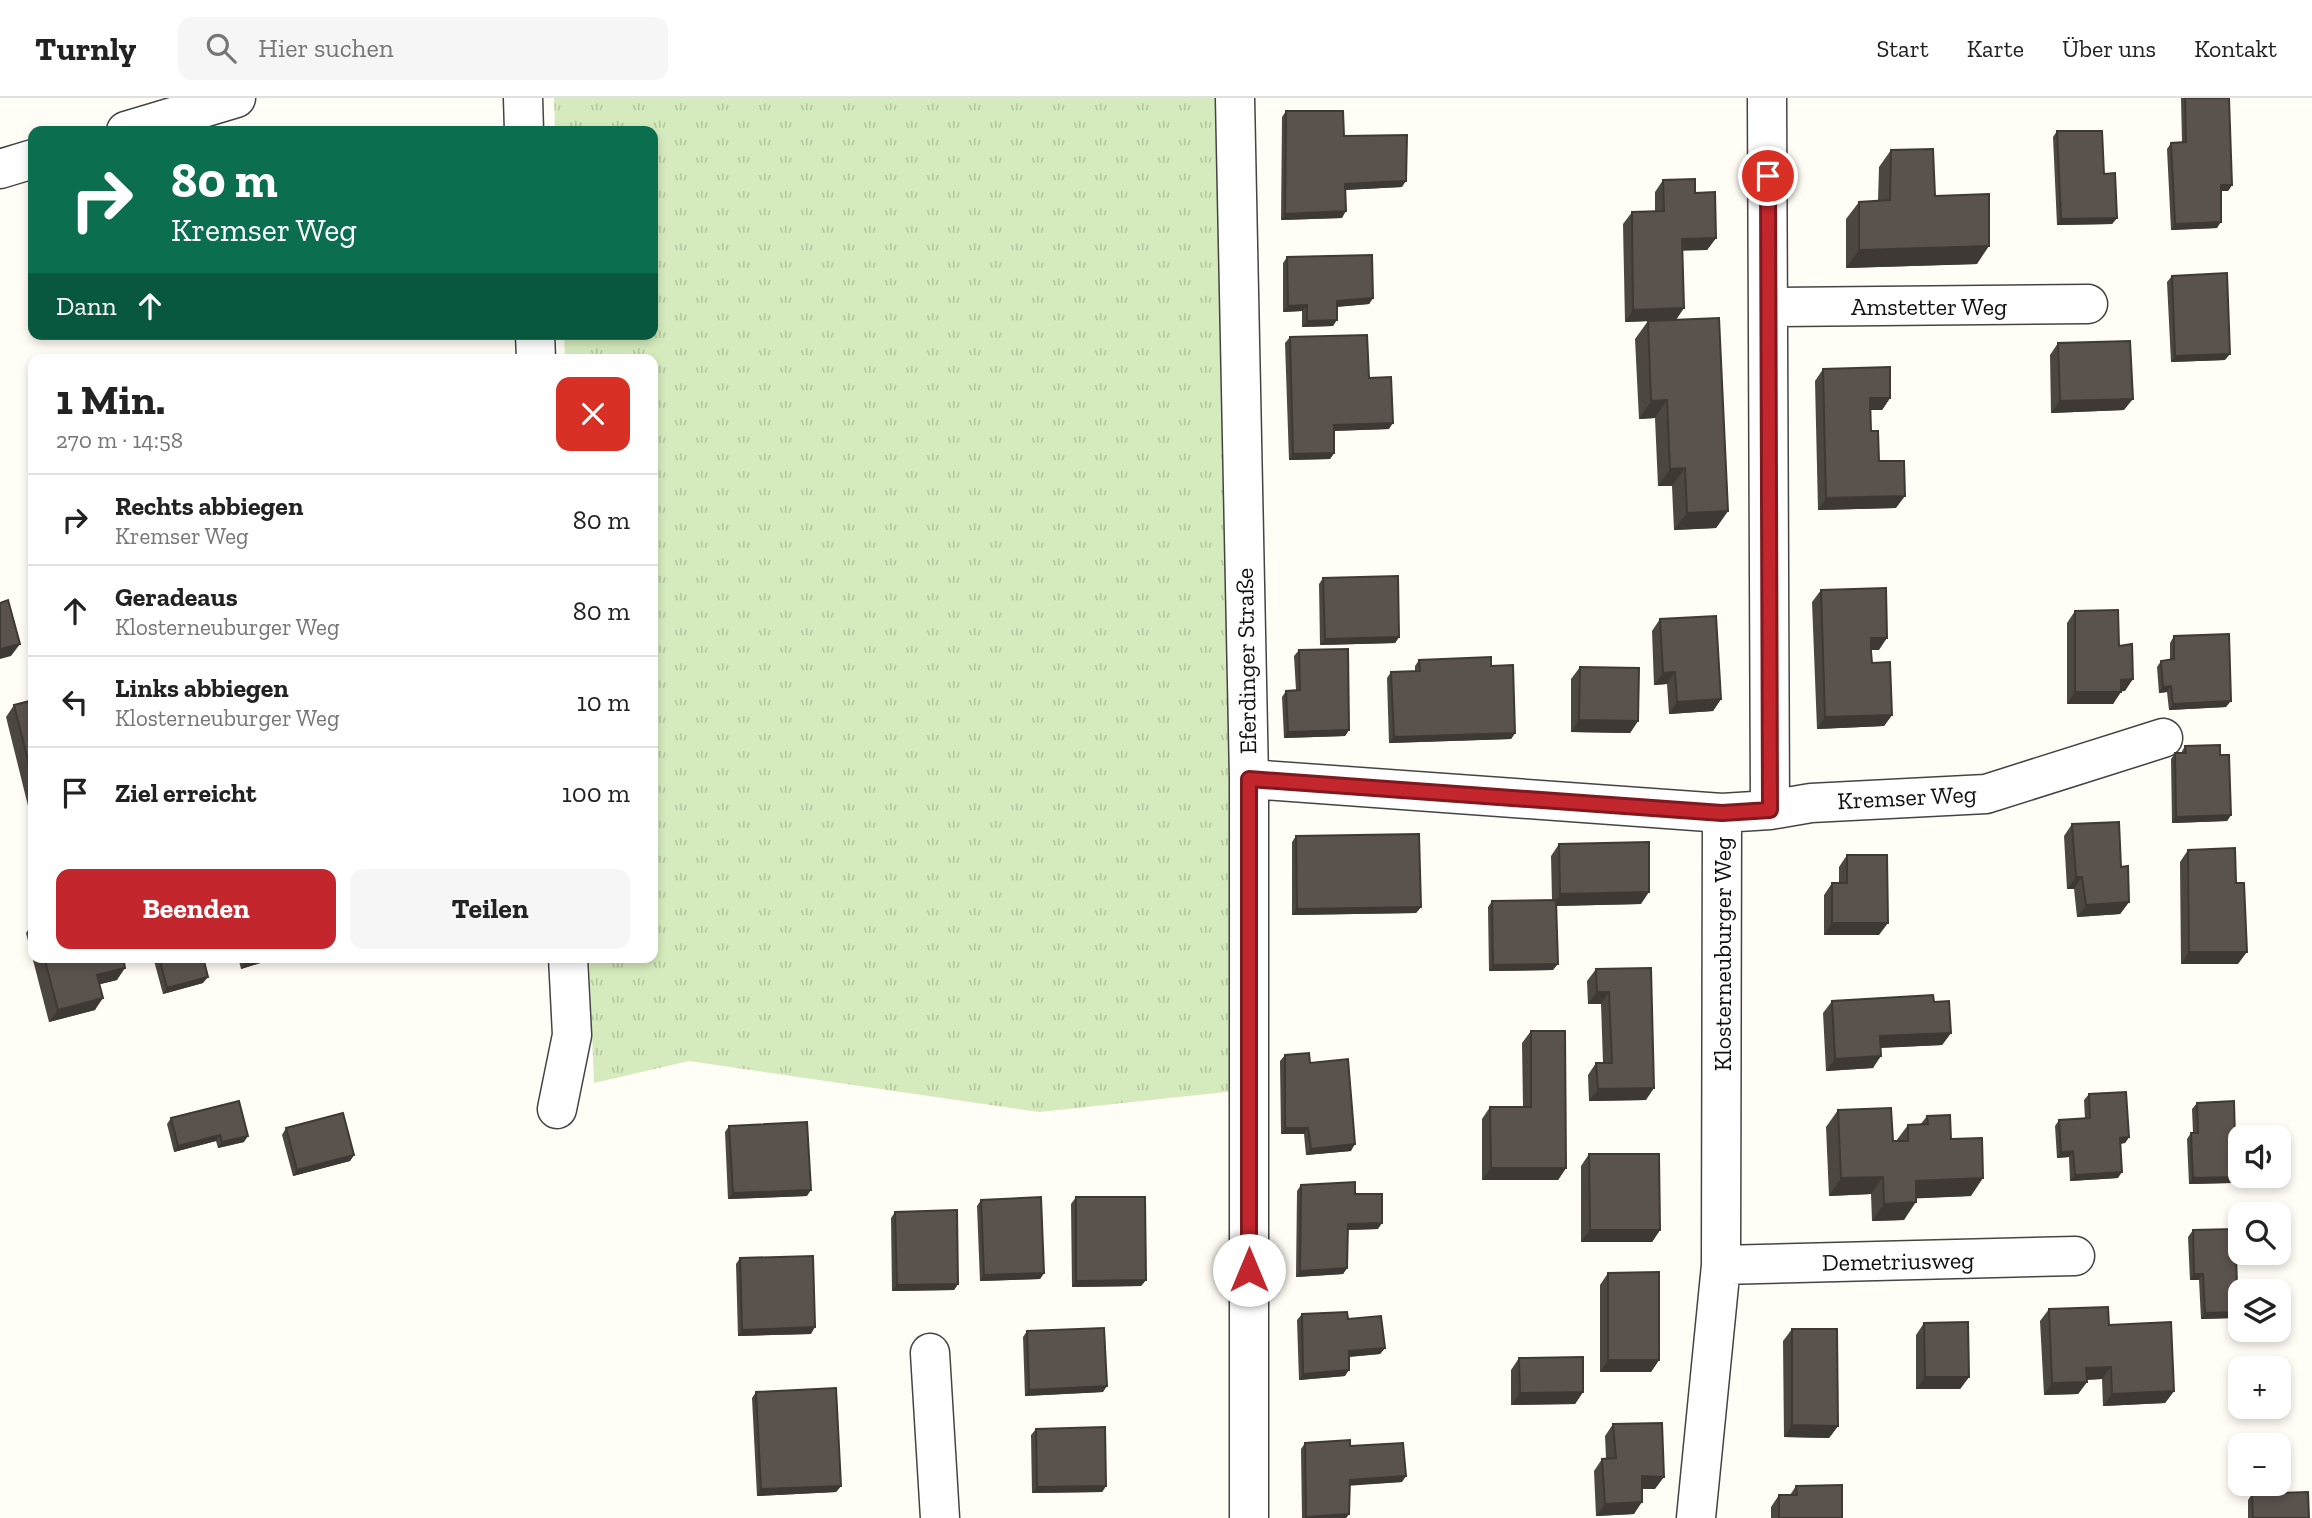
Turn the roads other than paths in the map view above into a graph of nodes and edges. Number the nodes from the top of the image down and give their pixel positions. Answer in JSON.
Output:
{"nodes":[{"id":1,"x":236,"y":98,"type":"edge"},
{"id":2,"x":523,"y":98,"type":"edge"},
{"id":3,"x":1236,"y":98,"type":"edge"},
{"id":4,"x":1767,"y":98,"type":"edge"},
{"id":5,"x":143,"y":126,"type":"edge"},
{"id":6,"x":524,"y":126,"type":"edge"},
{"id":7,"x":28,"y":161,"type":"edge"},
{"id":8,"x":0,"y":169,"type":"edge"},
{"id":9,"x":2088,"y":304,"type":"dead end"},
{"id":10,"x":1769,"y":307,"type":"junction"},
{"id":11,"x":2163,"y":738,"type":"dead end"},
{"id":12,"x":1249,"y":779,"type":"junction"},
{"id":13,"x":1770,"y":810,"type":"junction"},
{"id":14,"x":1722,"y":813,"type":"junction"},
{"id":15,"x":568,"y":963,"type":"edge"},
{"id":16,"x":557,"y":1109,"type":"dead end"},
{"id":17,"x":2075,"y":1256,"type":"dead end"},
{"id":18,"x":1721,"y":1265,"type":"junction"},
{"id":19,"x":930,"y":1353,"type":"dead end"},
{"id":20,"x":940,"y":1518,"type":"edge"},
{"id":21,"x":1249,"y":1518,"type":"edge"},
{"id":22,"x":1696,"y":1518,"type":"edge"}],
"edges":[{"from":1,"to":5,"type":"street"},
{"from":2,"to":6,"type":"street"},
{"from":3,"to":12,"type":"street","name":"Eferdinger Straße"},
{"from":4,"to":10,"type":"street"},
{"from":7,"to":8,"type":"street"},
{"from":9,"to":10,"type":"street","name":"Amstetter Weg"},
{"from":10,"to":13,"type":"street"},
{"from":11,"to":13,"type":"street","name":"Kremser Weg"},
{"from":12,"to":14,"type":"street"},
{"from":12,"to":21,"type":"street","name":"Eferdinger Straße"},
{"from":13,"to":14,"type":"street","name":"Klosterneuburger Weg"},
{"from":14,"to":18,"type":"street","name":"Klosterneuburger Weg"},
{"from":15,"to":16,"type":"street"},
{"from":17,"to":18,"type":"street","name":"Demetriusweg"},
{"from":18,"to":22,"type":"street","name":"Klosterneuburger Weg"},
{"from":19,"to":20,"type":"street"}]}
